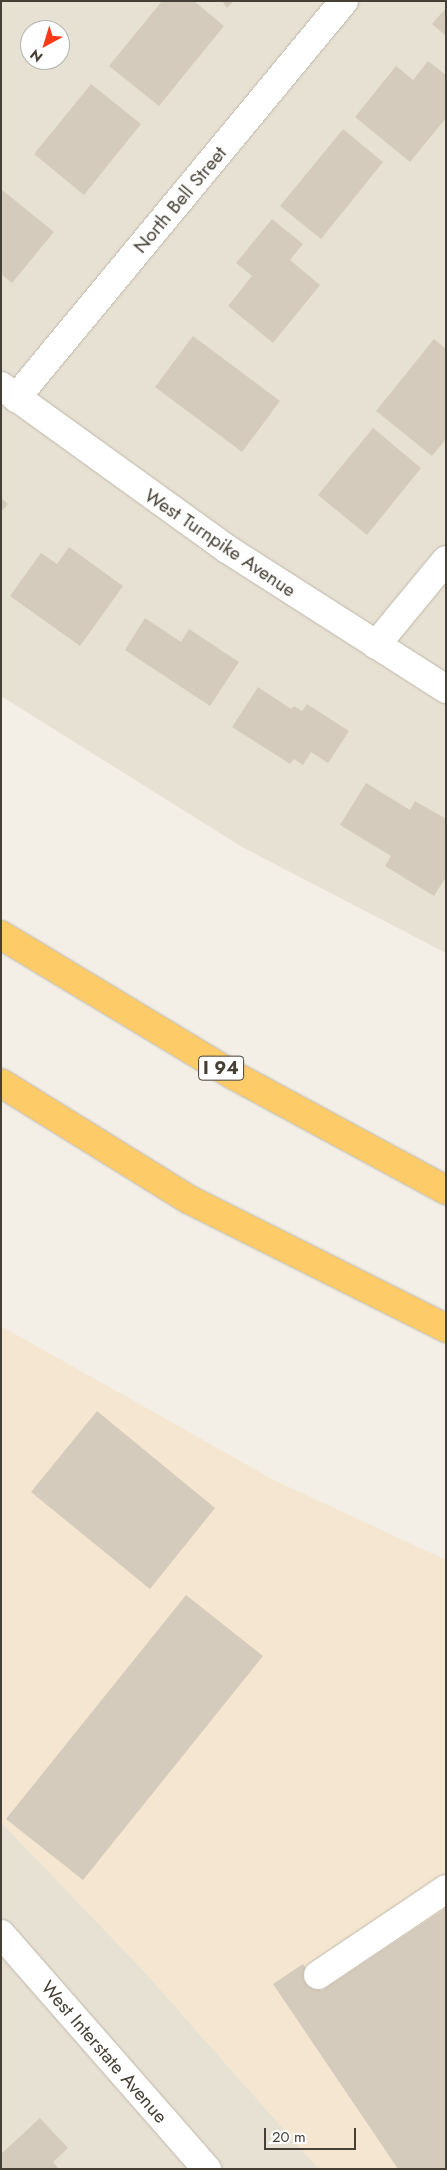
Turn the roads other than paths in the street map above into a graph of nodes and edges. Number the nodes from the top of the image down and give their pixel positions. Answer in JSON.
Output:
{"nodes":[{"id":1,"x":344,"y":1,"type":"edge"},
{"id":2,"x":9,"y":392,"type":"edge"},
{"id":3,"x":446,"y":560,"type":"edge"},
{"id":4,"x":376,"y":645,"type":"junction"},
{"id":5,"x":446,"y":689,"type":"edge"},
{"id":6,"x":1,"y":935,"type":"edge"},
{"id":7,"x":1,"y":1083,"type":"edge"},
{"id":8,"x":446,"y":1190,"type":"edge"},
{"id":9,"x":446,"y":1328,"type":"edge"},
{"id":10,"x":446,"y":1889,"type":"edge"},
{"id":11,"x":1,"y":1934,"type":"edge"},
{"id":12,"x":318,"y":1975,"type":"dead end"},
{"id":13,"x":207,"y":2169,"type":"edge"}],
"edges":[{"from":1,"to":2,"type":"street","name":"North Bell Street"},
{"from":2,"to":4,"type":"street","name":"West Turnpike Avenue"},
{"from":3,"to":4,"type":"street"},
{"from":4,"to":5,"type":"street","name":"West Turnpike Avenue"},
{"from":6,"to":8,"type":"highway","number":"I 94"},
{"from":7,"to":9,"type":"highway"},
{"from":10,"to":12,"type":"street"},
{"from":11,"to":13,"type":"street","name":"West Interstate Avenue"}]}
